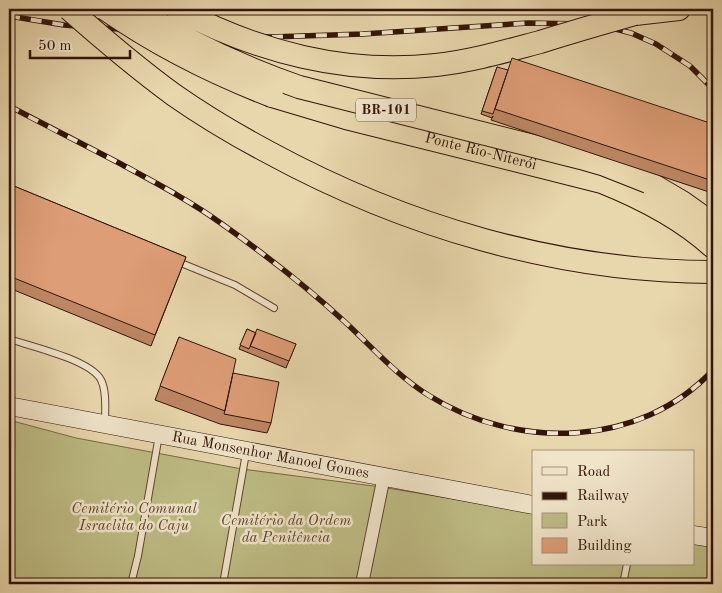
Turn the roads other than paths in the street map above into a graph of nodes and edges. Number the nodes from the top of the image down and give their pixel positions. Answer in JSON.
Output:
{"nodes":[{"id":1,"x":69,"y":9,"type":"edge"},
{"id":2,"x":105,"y":9,"type":"edge"},
{"id":3,"x":136,"y":9,"type":"edge"},
{"id":4,"x":177,"y":9,"type":"edge"},
{"id":5,"x":679,"y":9,"type":"edge"},
{"id":6,"x":642,"y":11,"type":"edge"},
{"id":7,"x":713,"y":224,"type":"edge"},
{"id":8,"x":713,"y":247,"type":"edge"},
{"id":9,"x":171,"y":258,"type":"edge"},
{"id":10,"x":713,"y":272,"type":"edge"},
{"id":11,"x":274,"y":308,"type":"dead end"},
{"id":12,"x":9,"y":339,"type":"edge"},
{"id":13,"x":9,"y":406,"type":"edge"},
{"id":14,"x":104,"y":424,"type":"junction"},
{"id":15,"x":160,"y":434,"type":"junction"},
{"id":16,"x":246,"y":452,"type":"junction"},
{"id":17,"x":384,"y":476,"type":"junction"},
{"id":18,"x":532,"y":505,"type":"edge"},
{"id":19,"x":694,"y":535,"type":"edge"},
{"id":20,"x":713,"y":538,"type":"edge"},
{"id":21,"x":627,"y":566,"type":"edge"},
{"id":22,"x":131,"y":584,"type":"edge"},
{"id":23,"x":223,"y":584,"type":"edge"},
{"id":24,"x":362,"y":584,"type":"edge"},
{"id":25,"x":623,"y":584,"type":"edge"}],
"edges":[{"from":1,"to":10,"type":"highway","bridge":true},
{"from":2,"to":8,"type":"highway","name":"Ponte Rio-Niterói","number":"BR-101","bridge":true},
{"from":3,"to":7,"type":"highway","name":"Ponte Rio-Niterói","number":"BR-101","bridge":true},
{"from":4,"to":6,"type":"highway","bridge":true},
{"from":5,"to":6,"type":"highway"},
{"from":9,"to":11,"type":"lane"},
{"from":12,"to":14,"type":"lane"},
{"from":13,"to":14,"type":"street","name":"Rua Monsenhor Manoel Gomes"},
{"from":14,"to":15,"type":"street","name":"Rua Monsenhor Manoel Gomes"},
{"from":15,"to":16,"type":"street","name":"Rua Monsenhor Manoel Gomes"},
{"from":15,"to":22,"type":"lane"},
{"from":16,"to":17,"type":"street","name":"Rua Monsenhor Manoel Gomes"},
{"from":16,"to":23,"type":"lane"},
{"from":17,"to":18,"type":"street","name":"Rua Monsenhor Manoel Gomes"},
{"from":17,"to":24,"type":"street"},
{"from":19,"to":20,"type":"street"},
{"from":21,"to":25,"type":"lane"}]}
